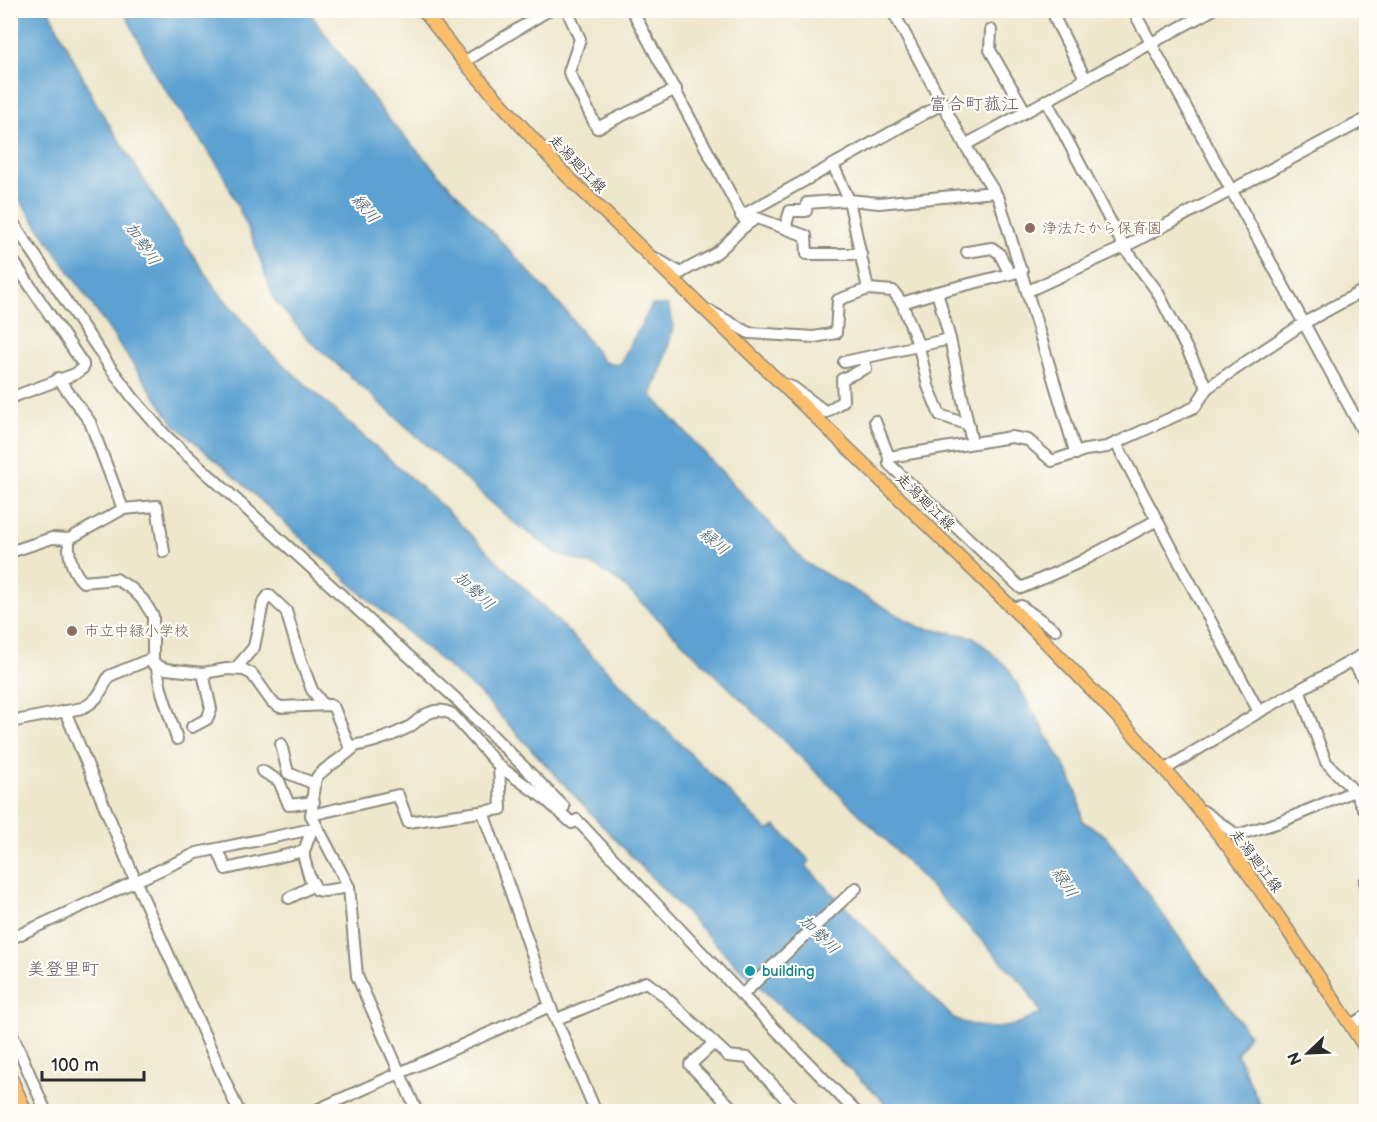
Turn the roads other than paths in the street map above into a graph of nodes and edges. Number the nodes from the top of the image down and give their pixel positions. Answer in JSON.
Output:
{"nodes":[{"id":1,"x":423,"y":10,"type":"edge"},
{"id":2,"x":549,"y":10,"type":"edge"},
{"id":3,"x":567,"y":10,"type":"edge"},
{"id":4,"x":632,"y":10,"type":"edge"},
{"id":5,"x":892,"y":10,"type":"edge"},
{"id":6,"x":1133,"y":10,"type":"edge"},
{"id":7,"x":1212,"y":10,"type":"edge"},
{"id":8,"x":536,"y":14,"type":"edge"},
{"id":9,"x":1055,"y":19,"type":"dead end"},
{"id":10,"x":991,"y":30,"type":"dead end"},
{"id":11,"x":1151,"y":43,"type":"junction"},
{"id":12,"x":464,"y":62,"type":"junction"},
{"id":13,"x":1085,"y":78,"type":"junction"},
{"id":14,"x":676,"y":89,"type":"junction"},
{"id":15,"x":1046,"y":100,"type":"junction"},
{"id":16,"x":942,"y":104,"type":"junction"},
{"id":17,"x":1026,"y":111,"type":"junction"},
{"id":18,"x":1366,"y":119,"type":"edge"},
{"id":19,"x":964,"y":145,"type":"junction"},
{"id":20,"x":833,"y":165,"type":"junction"},
{"id":21,"x":1232,"y":191,"type":"junction"},
{"id":22,"x":995,"y":192,"type":"junction"},
{"id":23,"x":849,"y":200,"type":"junction"},
{"id":24,"x":10,"y":218,"type":"edge"},
{"id":25,"x":743,"y":220,"type":"junction"},
{"id":26,"x":784,"y":228,"type":"junction"},
{"id":27,"x":1124,"y":248,"type":"junction"},
{"id":28,"x":645,"y":252,"type":"junction"},
{"id":29,"x":967,"y":252,"type":"dead end"},
{"id":30,"x":861,"y":254,"type":"junction"},
{"id":31,"x":10,"y":256,"type":"edge"},
{"id":32,"x":1022,"y":272,"type":"junction"},
{"id":33,"x":1010,"y":274,"type":"junction"},
{"id":34,"x":868,"y":289,"type":"junction"},
{"id":35,"x":1366,"y":289,"type":"edge"},
{"id":36,"x":1028,"y":291,"type":"junction"},
{"id":37,"x":937,"y":292,"type":"junction"},
{"id":38,"x":902,"y":303,"type":"junction"},
{"id":39,"x":699,"y":305,"type":"junction"},
{"id":40,"x":1304,"y":323,"type":"junction"},
{"id":41,"x":950,"y":339,"type":"junction"},
{"id":42,"x":918,"y":345,"type":"junction"},
{"id":43,"x":863,"y":358,"type":"junction"},
{"id":44,"x":844,"y":362,"type":"dead end"},
{"id":45,"x":58,"y":378,"type":"junction"},
{"id":46,"x":781,"y":383,"type":"junction"},
{"id":47,"x":1207,"y":388,"type":"junction"},
{"id":48,"x":10,"y":398,"type":"edge"},
{"id":49,"x":875,"y":421,"type":"dead end"},
{"id":50,"x":969,"y":425,"type":"junction"},
{"id":51,"x":1366,"y":437,"type":"edge"},
{"id":52,"x":972,"y":443,"type":"junction"},
{"id":53,"x":1116,"y":443,"type":"junction"},
{"id":54,"x":1076,"y":454,"type":"junction"},
{"id":55,"x":889,"y":456,"type":"junction"},
{"id":56,"x":123,"y":509,"type":"junction"},
{"id":57,"x":1157,"y":520,"type":"junction"},
{"id":58,"x":69,"y":539,"type":"junction"},
{"id":59,"x":10,"y":552,"type":"edge"},
{"id":60,"x":164,"y":552,"type":"dead end"},
{"id":61,"x":1012,"y":608,"type":"junction"},
{"id":62,"x":1055,"y":630,"type":"dead end"},
{"id":63,"x":1366,"y":653,"type":"edge"},
{"id":64,"x":155,"y":661,"type":"junction"},
{"id":65,"x":1353,"y":661,"type":"junction"},
{"id":66,"x":227,"y":669,"type":"junction"},
{"id":67,"x":203,"y":673,"type":"junction"},
{"id":68,"x":1366,"y":684,"type":"edge"},
{"id":69,"x":1299,"y":690,"type":"junction"},
{"id":70,"x":322,"y":704,"type":"junction"},
{"id":71,"x":65,"y":711,"type":"junction"},
{"id":72,"x":1259,"y":712,"type":"junction"},
{"id":73,"x":10,"y":722,"type":"edge"},
{"id":74,"x":192,"y":726,"type":"dead end"},
{"id":75,"x":177,"y":739,"type":"dead end"},
{"id":76,"x":281,"y":744,"type":"dead end"},
{"id":77,"x":356,"y":746,"type":"junction"},
{"id":78,"x":499,"y":766,"type":"junction"},
{"id":79,"x":1164,"y":770,"type":"junction"},
{"id":80,"x":262,"y":771,"type":"dead end"},
{"id":81,"x":288,"y":773,"type":"junction"},
{"id":82,"x":276,"y":779,"type":"junction"},
{"id":83,"x":315,"y":784,"type":"junction"},
{"id":84,"x":1354,"y":791,"type":"junction"},
{"id":85,"x":314,"y":802,"type":"junction"},
{"id":86,"x":1192,"y":802,"type":"junction"},
{"id":87,"x":1365,"y":805,"type":"edge"},
{"id":88,"x":483,"y":813,"type":"junction"},
{"id":89,"x":311,"y":816,"type":"junction"},
{"id":90,"x":577,"y":820,"type":"junction"},
{"id":91,"x":314,"y":829,"type":"junction"},
{"id":92,"x":218,"y":850,"type":"junction"},
{"id":93,"x":304,"y":851,"type":"junction"},
{"id":94,"x":312,"y":881,"type":"junction"},
{"id":95,"x":136,"y":882,"type":"junction"},
{"id":96,"x":349,"y":887,"type":"junction"},
{"id":97,"x":856,"y":888,"type":"dead end"},
{"id":98,"x":289,"y":898,"type":"dead end"},
{"id":99,"x":10,"y":939,"type":"edge"},
{"id":100,"x":743,"y":993,"type":"junction"},
{"id":101,"x":550,"y":1006,"type":"junction"},
{"id":102,"x":1366,"y":1016,"type":"edge"},
{"id":103,"x":557,"y":1019,"type":"junction"},
{"id":104,"x":1351,"y":1025,"type":"junction"},
{"id":105,"x":10,"y":1029,"type":"edge"},
{"id":106,"x":714,"y":1043,"type":"junction"},
{"id":107,"x":1366,"y":1049,"type":"edge"},
{"id":108,"x":399,"y":1072,"type":"junction"},
{"id":109,"x":10,"y":1076,"type":"edge"},
{"id":110,"x":26,"y":1112,"type":"edge"},
{"id":111,"x":46,"y":1112,"type":"edge"},
{"id":112,"x":239,"y":1112,"type":"edge"},
{"id":113,"x":312,"y":1112,"type":"edge"},
{"id":114,"x":417,"y":1112,"type":"edge"},
{"id":115,"x":596,"y":1112,"type":"edge"},
{"id":116,"x":733,"y":1112,"type":"edge"},
{"id":117,"x":798,"y":1112,"type":"edge"},
{"id":118,"x":856,"y":1112,"type":"edge"}],
"edges":[{"from":1,"to":12,"type":"main road","name":"走潟廻江線"},
{"from":2,"to":8,"type":"street"},
{"from":3,"to":14,"type":"street"},
{"from":4,"to":14,"type":"street"},
{"from":5,"to":16,"type":"street"},
{"from":6,"to":11,"type":"street"},
{"from":7,"to":11,"type":"street"},
{"from":8,"to":12,"type":"street"},
{"from":9,"to":13,"type":"street"},
{"from":10,"to":17,"type":"street"},
{"from":11,"to":13,"type":"street"},
{"from":11,"to":21,"type":"street"},
{"from":12,"to":28,"type":"main road","name":"走潟廻江線"},
{"from":13,"to":15,"type":"street"},
{"from":14,"to":25,"type":"street"},
{"from":15,"to":17,"type":"street"},
{"from":15,"to":27,"type":"street"},
{"from":16,"to":19,"type":"street"},
{"from":16,"to":20,"type":"street"},
{"from":17,"to":19,"type":"street"},
{"from":18,"to":21,"type":"street"},
{"from":19,"to":22,"type":"street"},
{"from":20,"to":23,"type":"street"},
{"from":20,"to":25,"type":"street"},
{"from":21,"to":27,"type":"street"},
{"from":21,"to":40,"type":"street"},
{"from":22,"to":23,"type":"street"},
{"from":22,"to":32,"type":"street"},
{"from":23,"to":26,"type":"street"},
{"from":23,"to":30,"type":"street"},
{"from":24,"to":90,"type":"street"},
{"from":25,"to":26,"type":"street"},
{"from":25,"to":28,"type":"street"},
{"from":26,"to":30,"type":"street"},
{"from":27,"to":36,"type":"street"},
{"from":27,"to":47,"type":"street"},
{"from":28,"to":39,"type":"main road","name":"走潟廻江線"},
{"from":29,"to":33,"type":"street"},
{"from":30,"to":34,"type":"street"},
{"from":31,"to":45,"type":"street"},
{"from":32,"to":33,"type":"street"},
{"from":32,"to":36,"type":"street"},
{"from":33,"to":37,"type":"street"},
{"from":34,"to":38,"type":"street"},
{"from":34,"to":39,"type":"street"},
{"from":35,"to":40,"type":"street"},
{"from":36,"to":54,"type":"street"},
{"from":37,"to":38,"type":"street"},
{"from":37,"to":41,"type":"street"},
{"from":38,"to":42,"type":"street"},
{"from":39,"to":46,"type":"main road","name":"走潟廻江線"},
{"from":40,"to":47,"type":"street"},
{"from":40,"to":51,"type":"street"},
{"from":41,"to":42,"type":"street"},
{"from":41,"to":50,"type":"street"},
{"from":42,"to":43,"type":"street"},
{"from":42,"to":50,"type":"street"},
{"from":43,"to":44,"type":"street"},
{"from":43,"to":46,"type":"street"},
{"from":45,"to":48,"type":"street"},
{"from":45,"to":56,"type":"street"},
{"from":46,"to":61,"type":"main road","name":"走潟廻江線"},
{"from":47,"to":53,"type":"street"},
{"from":49,"to":55,"type":"street"},
{"from":50,"to":52,"type":"street"},
{"from":52,"to":54,"type":"street"},
{"from":52,"to":55,"type":"street"},
{"from":53,"to":54,"type":"street"},
{"from":53,"to":57,"type":"street"},
{"from":55,"to":57,"type":"street"},
{"from":56,"to":58,"type":"street"},
{"from":56,"to":60,"type":"street"},
{"from":57,"to":72,"type":"street"},
{"from":58,"to":59,"type":"street"},
{"from":58,"to":64,"type":"street"},
{"from":61,"to":62,"type":"street"},
{"from":61,"to":79,"type":"main road","name":"走潟廻江線"},
{"from":63,"to":65,"type":"street"},
{"from":64,"to":67,"type":"street"},
{"from":64,"to":71,"type":"street"},
{"from":64,"to":75,"type":"street"},
{"from":65,"to":68,"type":"street"},
{"from":65,"to":69,"type":"street"},
{"from":66,"to":67,"type":"street"},
{"from":66,"to":70,"type":"street"},
{"from":66,"to":70,"type":"street"},
{"from":67,"to":74,"type":"street"},
{"from":69,"to":72,"type":"street"},
{"from":69,"to":84,"type":"street"},
{"from":70,"to":77,"type":"street"},
{"from":71,"to":73,"type":"street"},
{"from":71,"to":95,"type":"street"},
{"from":72,"to":79,"type":"street"},
{"from":76,"to":81,"type":"street"},
{"from":77,"to":78,"type":"street"},
{"from":77,"to":83,"type":"street"},
{"from":78,"to":88,"type":"street"},
{"from":78,"to":90,"type":"street"},
{"from":79,"to":86,"type":"main road","name":"走潟廻江線"},
{"from":80,"to":82,"type":"street"},
{"from":81,"to":82,"type":"street"},
{"from":81,"to":83,"type":"street"},
{"from":82,"to":85,"type":"street"},
{"from":83,"to":85,"type":"street"},
{"from":84,"to":86,"type":"street"},
{"from":84,"to":87,"type":"street"},
{"from":85,"to":89,"type":"street"},
{"from":86,"to":104,"type":"main road","name":"走潟廻江線"},
{"from":88,"to":89,"type":"street"},
{"from":88,"to":101,"type":"street"},
{"from":89,"to":91,"type":"street"},
{"from":90,"to":100,"type":"street"},
{"from":91,"to":92,"type":"street"},
{"from":91,"to":93,"type":"street"},
{"from":91,"to":96,"type":"street"},
{"from":92,"to":93,"type":"street"},
{"from":92,"to":95,"type":"street"},
{"from":93,"to":94,"type":"street"},
{"from":94,"to":96,"type":"street"},
{"from":94,"to":98,"type":"street"},
{"from":95,"to":99,"type":"street"},
{"from":95,"to":112,"type":"street"},
{"from":96,"to":108,"type":"street"},
{"from":97,"to":100,"type":"street"},
{"from":100,"to":118,"type":"street"},
{"from":101,"to":103,"type":"street"},
{"from":101,"to":108,"type":"street"},
{"from":102,"to":104,"type":"street"},
{"from":103,"to":106,"type":"street"},
{"from":103,"to":115,"type":"street"},
{"from":104,"to":107,"type":"main road","name":"走潟廻江線"},
{"from":105,"to":111,"type":"street"},
{"from":106,"to":116,"type":"street"},
{"from":106,"to":117,"type":"street"},
{"from":108,"to":113,"type":"street"},
{"from":108,"to":114,"type":"street"},
{"from":109,"to":110,"type":"main road"}]}
